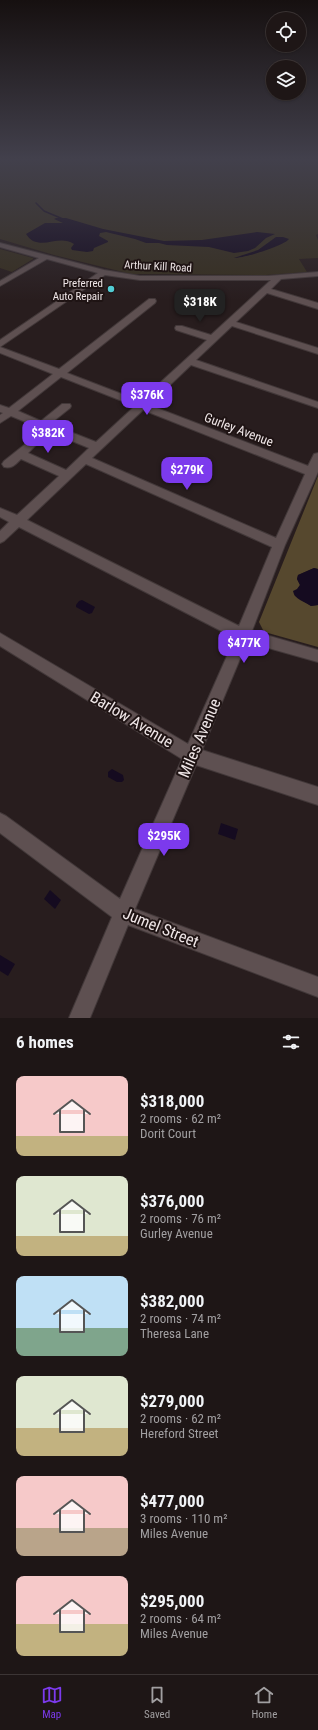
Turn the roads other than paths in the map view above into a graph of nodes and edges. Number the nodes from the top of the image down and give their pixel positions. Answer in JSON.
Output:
{"nodes":[{"id":1,"x":0,"y":245,"type":"edge"},
{"id":2,"x":44,"y":258,"type":"junction"},
{"id":3,"x":104,"y":272,"type":"junction"},
{"id":4,"x":318,"y":274,"type":"edge"},
{"id":5,"x":278,"y":278,"type":"junction"},
{"id":6,"x":0,"y":284,"type":"edge"},
{"id":7,"x":265,"y":290,"type":"junction"},
{"id":8,"x":152,"y":301,"type":"dead end"},
{"id":9,"x":318,"y":306,"type":"edge"},
{"id":10,"x":230,"y":323,"type":"junction"},
{"id":11,"x":179,"y":328,"type":"dead end"},
{"id":12,"x":214,"y":339,"type":"junction"},
{"id":13,"x":0,"y":344,"type":"edge"},
{"id":14,"x":0,"y":350,"type":"edge"},
{"id":15,"x":318,"y":351,"type":"edge"},
{"id":16,"x":190,"y":361,"type":"junction"},
{"id":17,"x":59,"y":373,"type":"junction"},
{"id":18,"x":318,"y":405,"type":"edge"},
{"id":19,"x":66,"y":406,"type":"dead end"},
{"id":20,"x":142,"y":406,"type":"junction"},
{"id":21,"x":5,"y":410,"type":"edge"},
{"id":22,"x":0,"y":420,"type":"edge"},
{"id":23,"x":43,"y":425,"type":"junction"},
{"id":24,"x":32,"y":444,"type":"dead end"},
{"id":25,"x":97,"y":447,"type":"junction"},
{"id":26,"x":20,"y":454,"type":"junction"},
{"id":27,"x":318,"y":457,"type":"edge"},
{"id":28,"x":86,"y":459,"type":"junction"},
{"id":29,"x":8,"y":464,"type":"dead end"},
{"id":30,"x":312,"y":472,"type":"junction"},
{"id":31,"x":68,"y":475,"type":"junction"},
{"id":32,"x":0,"y":512,"type":"edge"},
{"id":33,"x":19,"y":521,"type":"junction"},
{"id":34,"x":0,"y":538,"type":"edge"},
{"id":35,"x":279,"y":545,"type":"junction"},
{"id":36,"x":243,"y":634,"type":"junction"},
{"id":37,"x":0,"y":639,"type":"edge"},
{"id":38,"x":318,"y":656,"type":"edge"},
{"id":39,"x":191,"y":755,"type":"junction"},
{"id":40,"x":318,"y":796,"type":"edge"},
{"id":41,"x":0,"y":822,"type":"edge"},
{"id":42,"x":124,"y":914,"type":"junction"},
{"id":43,"x":318,"y":987,"type":"edge"},
{"id":44,"x":79,"y":1018,"type":"edge"}],
"edges":[{"from":1,"to":2,"type":"street","name":"Arthur Kill Road"},
{"from":2,"to":3,"type":"street","name":"Arthur Kill Road"},
{"from":2,"to":6,"type":"street"},
{"from":3,"to":5,"type":"street","name":"Arthur Kill Road"},
{"from":3,"to":13,"type":"street"},
{"from":4,"to":5,"type":"street","name":"Arthur Kill Road"},
{"from":5,"to":7,"type":"street"},
{"from":7,"to":9,"type":"street"},
{"from":7,"to":10,"type":"street"},
{"from":8,"to":17,"type":"street"},
{"from":10,"to":12,"type":"street"},
{"from":10,"to":15,"type":"street"},
{"from":11,"to":12,"type":"street"},
{"from":12,"to":16,"type":"street"},
{"from":14,"to":17,"type":"street","name":"Gurley Avenue"},
{"from":16,"to":18,"type":"street"},
{"from":16,"to":20,"type":"street"},
{"from":17,"to":20,"type":"street","name":"Gurley Avenue"},
{"from":17,"to":21,"type":"street"},
{"from":19,"to":23,"type":"street"},
{"from":20,"to":25,"type":"street"},
{"from":20,"to":30,"type":"street","name":"Gurley Avenue"},
{"from":21,"to":22,"type":"street"},
{"from":21,"to":23,"type":"street"},
{"from":23,"to":25,"type":"street"},
{"from":24,"to":26,"type":"street"},
{"from":25,"to":28,"type":"street"},
{"from":26,"to":29,"type":"street"},
{"from":26,"to":31,"type":"street"},
{"from":27,"to":30,"type":"street","name":"Miles Avenue"},
{"from":28,"to":31,"type":"street"},
{"from":28,"to":35,"type":"street"},
{"from":30,"to":35,"type":"street","name":"Miles Avenue"},
{"from":31,"to":33,"type":"street"},
{"from":32,"to":33,"type":"street"},
{"from":33,"to":34,"type":"street"},
{"from":33,"to":36,"type":"street"},
{"from":35,"to":36,"type":"street","name":"Miles Avenue"},
{"from":36,"to":38,"type":"street"},
{"from":36,"to":39,"type":"street","name":"Miles Avenue"},
{"from":37,"to":39,"type":"street","name":"Barlow Avenue"},
{"from":39,"to":40,"type":"street","name":"Barlow Avenue"},
{"from":39,"to":42,"type":"street","name":"Miles Avenue"},
{"from":41,"to":42,"type":"street","name":"Jumel Street"},
{"from":42,"to":43,"type":"street","name":"Jumel Street"},
{"from":42,"to":44,"type":"street","name":"Miles Avenue"}]}
